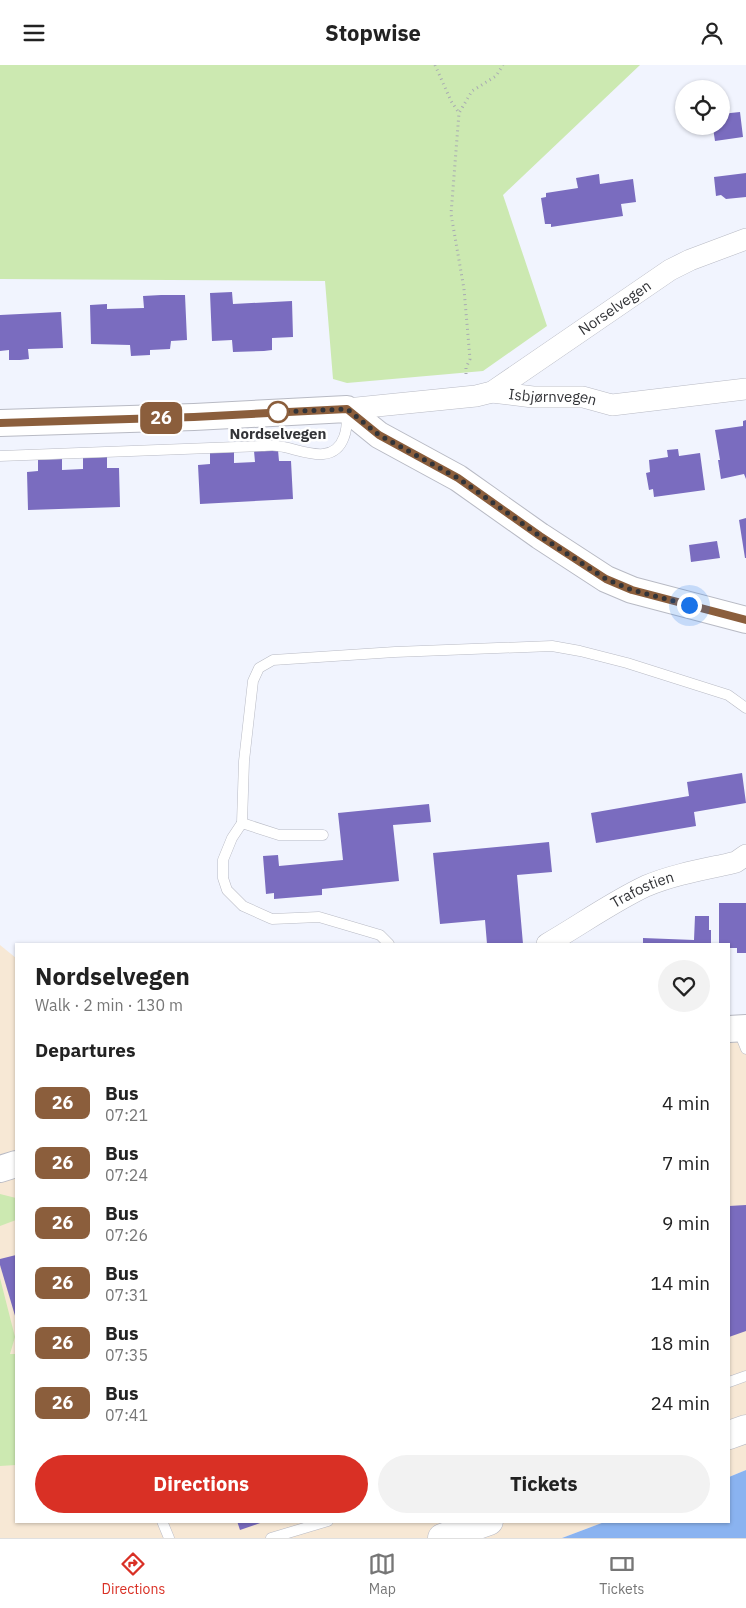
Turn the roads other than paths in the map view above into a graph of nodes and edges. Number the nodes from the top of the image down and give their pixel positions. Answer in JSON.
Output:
{"nodes":[{"id":1,"x":746,"y":239,"type":"edge"},
{"id":2,"x":746,"y":389,"type":"edge"},
{"id":3,"x":492,"y":392,"type":"junction"},
{"id":4,"x":347,"y":409,"type":"junction"},
{"id":5,"x":0,"y":423,"type":"edge"},
{"id":6,"x":0,"y":456,"type":"edge"},
{"id":7,"x":746,"y":620,"type":"edge"},
{"id":8,"x":746,"y":708,"type":"edge"},
{"id":9,"x":242,"y":823,"type":"junction"},
{"id":10,"x":323,"y":835,"type":"dead end"},
{"id":11,"x":746,"y":855,"type":"edge"},
{"id":12,"x":388,"y":943,"type":"edge"},
{"id":13,"x":549,"y":943,"type":"edge"},
{"id":14,"x":15,"y":1164,"type":"edge"},
{"id":15,"x":0,"y":1169,"type":"edge"},
{"id":16,"x":746,"y":1376,"type":"edge"},
{"id":17,"x":730,"y":1382,"type":"edge"},
{"id":18,"x":746,"y":1429,"type":"edge"},
{"id":19,"x":730,"y":1435,"type":"edge"},
{"id":20,"x":163,"y":1523,"type":"edge"},
{"id":21,"x":321,"y":1523,"type":"edge"},
{"id":22,"x":483,"y":1523,"type":"edge"},
{"id":23,"x":169,"y":1538,"type":"edge"},
{"id":24,"x":272,"y":1538,"type":"edge"},
{"id":25,"x":442,"y":1538,"type":"edge"}],
"edges":[{"from":1,"to":3,"type":"street","name":"Norselvegen"},
{"from":2,"to":3,"type":"street","name":"Isbjørnvegen"},
{"from":3,"to":4,"type":"street"},
{"from":4,"to":5,"type":"street"},
{"from":4,"to":6,"type":"lane"},
{"from":4,"to":7,"type":"street"},
{"from":8,"to":9,"type":"lane"},
{"from":9,"to":10,"type":"lane"},
{"from":9,"to":12,"type":"lane"},
{"from":11,"to":13,"type":"street","name":"Trafostien"},
{"from":14,"to":15,"type":"street"},
{"from":16,"to":17,"type":"lane"},
{"from":18,"to":19,"type":"highway"},
{"from":20,"to":23,"type":"lane"},
{"from":21,"to":24,"type":"lane"},
{"from":22,"to":25,"type":"highway"}]}
